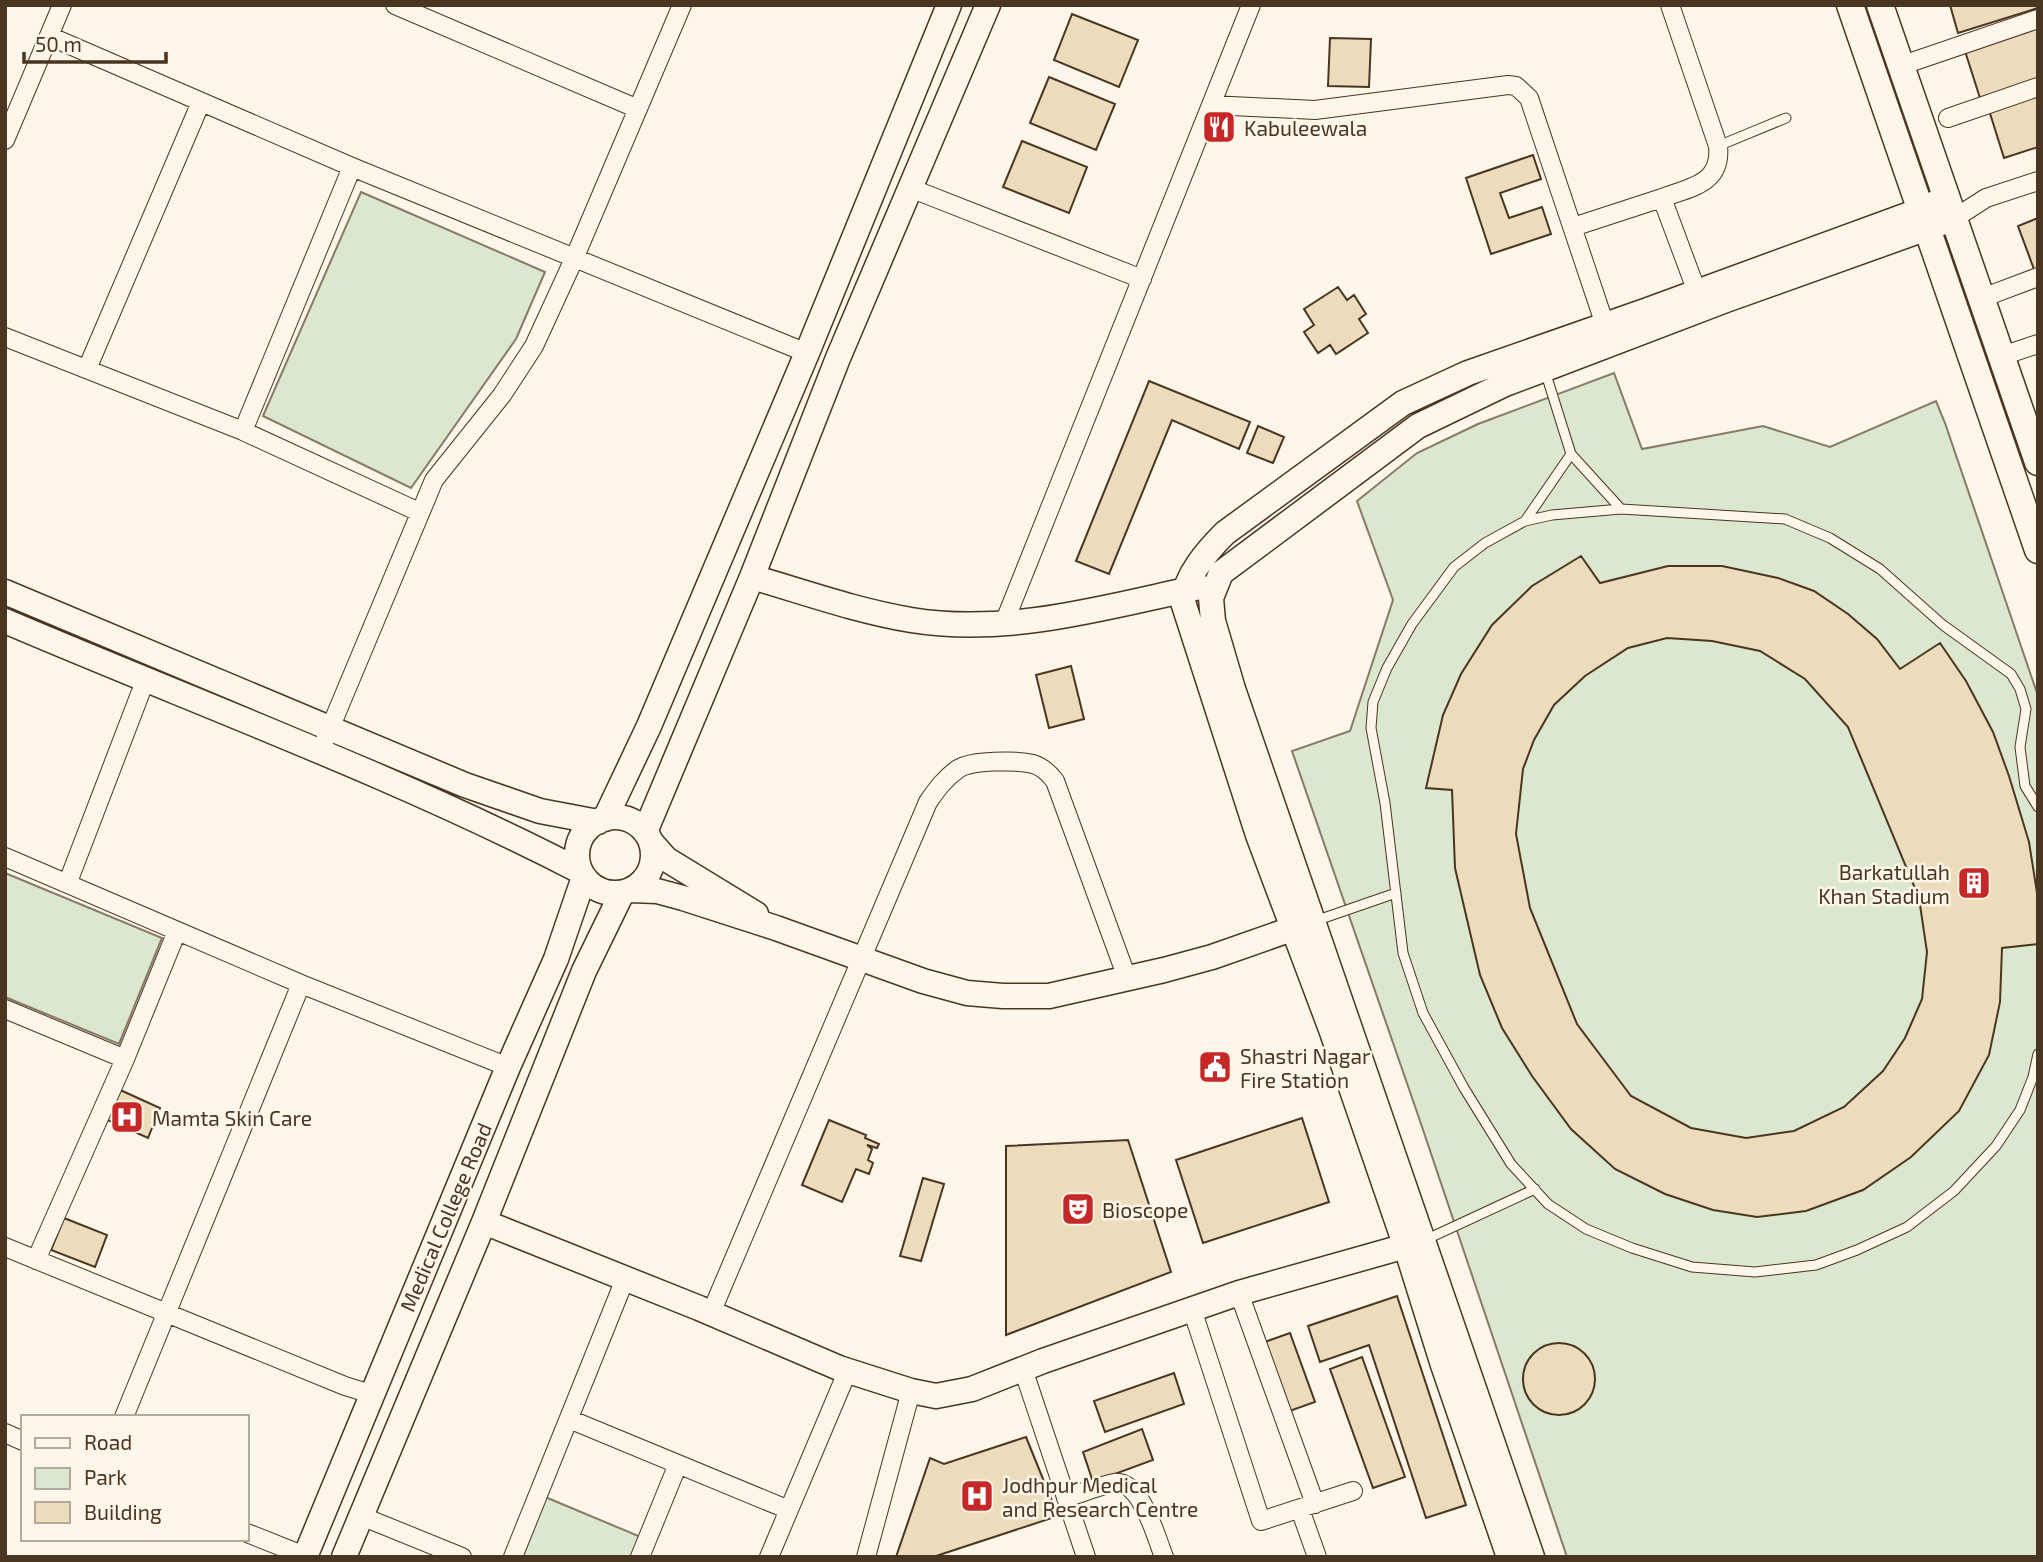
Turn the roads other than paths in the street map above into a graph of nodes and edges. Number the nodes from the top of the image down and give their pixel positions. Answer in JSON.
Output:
{"nodes":[{"id":1,"x":62,"y":5,"type":"edge"},
{"id":2,"x":395,"y":5,"type":"edge"},
{"id":3,"x":681,"y":5,"type":"edge"},
{"id":4,"x":949,"y":5,"type":"edge"},
{"id":5,"x":988,"y":5,"type":"edge"},
{"id":6,"x":1251,"y":5,"type":"edge"},
{"id":7,"x":1670,"y":5,"type":"edge"},
{"id":8,"x":1850,"y":5,"type":"edge"},
{"id":9,"x":1880,"y":5,"type":"edge"},
{"id":10,"x":2038,"y":19,"type":"edge"},
{"id":11,"x":49,"y":36,"type":"junction"},
{"id":12,"x":1900,"y":66,"type":"junction"},
{"id":13,"x":2038,"y":87,"type":"edge"},
{"id":14,"x":201,"y":102,"type":"junction"},
{"id":15,"x":1212,"y":105,"type":"junction"},
{"id":16,"x":638,"y":109,"type":"junction"},
{"id":17,"x":1786,"y":118,"type":"dead end"},
{"id":18,"x":1948,"y":118,"type":"dead end"},
{"id":19,"x":5,"y":140,"type":"edge"},
{"id":20,"x":1718,"y":146,"type":"junction"},
{"id":21,"x":352,"y":167,"type":"junction"},
{"id":22,"x":2038,"y":181,"type":"edge"},
{"id":23,"x":910,"y":188,"type":"junction"},
{"id":24,"x":1662,"y":198,"type":"junction"},
{"id":25,"x":1951,"y":208,"type":"junction"},
{"id":26,"x":1924,"y":219,"type":"junction"},
{"id":27,"x":1573,"y":228,"type":"junction"},
{"id":28,"x":574,"y":259,"type":"junction"},
{"id":29,"x":2038,"y":277,"type":"edge"},
{"id":30,"x":1142,"y":279,"type":"junction"},
{"id":31,"x":1697,"y":292,"type":"junction"},
{"id":32,"x":1982,"y":298,"type":"junction"},
{"id":33,"x":1605,"y":325,"type":"junction"},
{"id":34,"x":5,"y":337,"type":"edge"},
{"id":35,"x":2038,"y":344,"type":"edge"},
{"id":36,"x":807,"y":353,"type":"junction"},
{"id":37,"x":2002,"y":356,"type":"junction"},
{"id":38,"x":87,"y":369,"type":"junction"},
{"id":39,"x":1545,"y":369,"type":"junction"},
{"id":40,"x":243,"y":431,"type":"junction"},
{"id":41,"x":1571,"y":454,"type":"junction"},
{"id":42,"x":2038,"y":462,"type":"edge"},
{"id":43,"x":1621,"y":509,"type":"junction"},
{"id":44,"x":419,"y":512,"type":"junction"},
{"id":45,"x":1525,"y":521,"type":"junction"},
{"id":46,"x":2038,"y":550,"type":"edge"},
{"id":47,"x":752,"y":577,"type":"junction"},
{"id":48,"x":1216,"y":584,"type":"junction"},
{"id":49,"x":1184,"y":590,"type":"junction"},
{"id":50,"x":5,"y":592,"type":"edge"},
{"id":51,"x":5,"y":621,"type":"edge"},
{"id":52,"x":1004,"y":624,"type":"junction"},
{"id":53,"x":145,"y":681,"type":"junction"},
{"id":54,"x":325,"y":740,"type":"junction"},
{"id":55,"x":2038,"y":807,"type":"edge"},
{"id":56,"x":601,"y":820,"type":"junction"},
{"id":57,"x":648,"y":837,"type":"junction"},
{"id":58,"x":5,"y":857,"type":"edge"},
{"id":59,"x":582,"y":874,"type":"junction"},
{"id":60,"x":68,"y":882,"type":"junction"},
{"id":61,"x":626,"y":891,"type":"junction"},
{"id":62,"x":1396,"y":893,"type":"junction"},
{"id":63,"x":1303,"y":925,"type":"junction"},
{"id":64,"x":776,"y":928,"type":"junction"},
{"id":65,"x":177,"y":931,"type":"junction"},
{"id":66,"x":861,"y":958,"type":"junction"},
{"id":67,"x":1127,"y":978,"type":"junction"},
{"id":68,"x":301,"y":984,"type":"junction"},
{"id":69,"x":5,"y":1009,"type":"edge"},
{"id":70,"x":2038,"y":1054,"type":"edge"},
{"id":71,"x":125,"y":1059,"type":"junction"},
{"id":72,"x":508,"y":1067,"type":"junction"},
{"id":73,"x":1535,"y":1189,"type":"junction"},
{"id":74,"x":484,"y":1222,"type":"junction"},
{"id":75,"x":1415,"y":1244,"type":"junction"},
{"id":76,"x":5,"y":1247,"type":"edge"},
{"id":77,"x":36,"y":1260,"type":"junction"},
{"id":78,"x":625,"y":1279,"type":"junction"},
{"id":79,"x":1238,"y":1293,"type":"junction"},
{"id":80,"x":1192,"y":1309,"type":"junction"},
{"id":81,"x":168,"y":1313,"type":"junction"},
{"id":82,"x":711,"y":1313,"type":"junction"},
{"id":83,"x":1023,"y":1369,"type":"junction"},
{"id":84,"x":848,"y":1370,"type":"junction"},
{"id":85,"x":911,"y":1391,"type":"junction"},
{"id":86,"x":371,"y":1394,"type":"junction"},
{"id":87,"x":125,"y":1415,"type":"edge"},
{"id":88,"x":569,"y":1419,"type":"junction"},
{"id":89,"x":5,"y":1433,"type":"edge"},
{"id":90,"x":21,"y":1440,"type":"edge"},
{"id":91,"x":678,"y":1464,"type":"junction"},
{"id":92,"x":1353,"y":1491,"type":"dead end"},
{"id":93,"x":1066,"y":1498,"type":"junction"},
{"id":94,"x":1307,"y":1506,"type":"junction"},
{"id":95,"x":789,"y":1510,"type":"junction"},
{"id":96,"x":361,"y":1516,"type":"junction"},
{"id":97,"x":248,"y":1533,"type":"edge"},
{"id":98,"x":305,"y":1556,"type":"edge"},
{"id":99,"x":344,"y":1557,"type":"edge"},
{"id":100,"x":462,"y":1557,"type":"edge"},
{"id":101,"x":513,"y":1557,"type":"edge"},
{"id":102,"x":640,"y":1557,"type":"edge"},
{"id":103,"x":769,"y":1557,"type":"edge"},
{"id":104,"x":866,"y":1557,"type":"edge"},
{"id":105,"x":1086,"y":1557,"type":"edge"},
{"id":106,"x":1164,"y":1557,"type":"edge"},
{"id":107,"x":1317,"y":1557,"type":"edge"},
{"id":108,"x":1509,"y":1557,"type":"edge"},
{"id":109,"x":1532,"y":1557,"type":"edge"}],
"edges":[{"from":1,"to":11,"type":"street"},
{"from":2,"to":16,"type":"street"},
{"from":3,"to":16,"type":"street"},
{"from":4,"to":36,"type":"street"},
{"from":5,"to":23,"type":"street"},
{"from":6,"to":15,"type":"street"},
{"from":7,"to":20,"type":"street"},
{"from":8,"to":26,"type":"main road"},
{"from":9,"to":12,"type":"main road"},
{"from":10,"to":12,"type":"street"},
{"from":11,"to":14,"type":"street"},
{"from":11,"to":19,"type":"street"},
{"from":12,"to":25,"type":"main road"},
{"from":13,"to":18,"type":"street"},
{"from":14,"to":21,"type":"street"},
{"from":14,"to":38,"type":"street"},
{"from":15,"to":27,"type":"street"},
{"from":15,"to":30,"type":"street"},
{"from":16,"to":28,"type":"street"},
{"from":17,"to":20,"type":"lane"},
{"from":20,"to":24,"type":"street"},
{"from":21,"to":28,"type":"street"},
{"from":21,"to":40,"type":"street"},
{"from":22,"to":25,"type":"street"},
{"from":23,"to":30,"type":"street"},
{"from":23,"to":47,"type":"street"},
{"from":24,"to":27,"type":"street"},
{"from":24,"to":31,"type":"street"},
{"from":25,"to":26,"type":"street"},
{"from":25,"to":32,"type":"main road"},
{"from":26,"to":31,"type":"street"},
{"from":26,"to":39,"type":"street"},
{"from":26,"to":46,"type":"main road"},
{"from":27,"to":33,"type":"street"},
{"from":28,"to":36,"type":"street"},
{"from":28,"to":44,"type":"street"},
{"from":29,"to":32,"type":"street"},
{"from":30,"to":52,"type":"street"},
{"from":31,"to":33,"type":"street"},
{"from":32,"to":37,"type":"main road"},
{"from":33,"to":49,"type":"street"},
{"from":34,"to":38,"type":"street"},
{"from":35,"to":37,"type":"street"},
{"from":36,"to":56,"type":"street"},
{"from":37,"to":42,"type":"main road"},
{"from":38,"to":40,"type":"street"},
{"from":39,"to":41,"type":"lane"},
{"from":39,"to":48,"type":"street"},
{"from":40,"to":44,"type":"street"},
{"from":41,"to":43,"type":"lane"},
{"from":41,"to":45,"type":"lane"},
{"from":43,"to":45,"type":"lane"},
{"from":43,"to":55,"type":"lane"},
{"from":44,"to":54,"type":"street"},
{"from":45,"to":62,"type":"lane"},
{"from":47,"to":52,"type":"street"},
{"from":47,"to":57,"type":"street"},
{"from":48,"to":49,"type":"street"},
{"from":48,"to":63,"type":"street"},
{"from":49,"to":52,"type":"street"},
{"from":49,"to":63,"type":"street"},
{"from":50,"to":54,"type":"street"},
{"from":51,"to":53,"type":"street"},
{"from":53,"to":54,"type":"street"},
{"from":53,"to":60,"type":"street"},
{"from":54,"to":56,"type":"street"},
{"from":54,"to":59,"type":"street"},
{"from":56,"to":57,"type":"street"},
{"from":56,"to":59,"type":"street"},
{"from":57,"to":61,"type":"street"},
{"from":57,"to":64,"type":"street"},
{"from":58,"to":60,"type":"street"},
{"from":59,"to":61,"type":"street"},
{"from":59,"to":72,"type":"street","name":"Medical College Road"},
{"from":60,"to":65,"type":"street"},
{"from":61,"to":64,"type":"street"},
{"from":61,"to":74,"type":"street","name":"Medical College Road"},
{"from":62,"to":63,"type":"lane"},
{"from":62,"to":73,"type":"lane"},
{"from":63,"to":67,"type":"street"},
{"from":63,"to":75,"type":"street"},
{"from":64,"to":66,"type":"street"},
{"from":65,"to":68,"type":"street"},
{"from":65,"to":71,"type":"street"},
{"from":66,"to":67,"type":"street"},
{"from":66,"to":67,"type":"street"},
{"from":66,"to":82,"type":"street"},
{"from":68,"to":72,"type":"street"},
{"from":68,"to":81,"type":"street"},
{"from":69,"to":71,"type":"street"},
{"from":70,"to":73,"type":"lane"},
{"from":71,"to":77,"type":"street"},
{"from":72,"to":86,"type":"street","name":"Medical College Road"},
{"from":73,"to":75,"type":"lane"},
{"from":74,"to":78,"type":"street"},
{"from":74,"to":96,"type":"street","name":"Medical College Road"},
{"from":75,"to":79,"type":"street"},
{"from":75,"to":108,"type":"street"},
{"from":75,"to":109,"type":"street"},
{"from":76,"to":77,"type":"street"},
{"from":77,"to":81,"type":"street"},
{"from":78,"to":82,"type":"street"},
{"from":78,"to":88,"type":"street"},
{"from":79,"to":80,"type":"street"},
{"from":79,"to":94,"type":"street"},
{"from":80,"to":83,"type":"street"},
{"from":80,"to":94,"type":"street"},
{"from":81,"to":86,"type":"street"},
{"from":81,"to":87,"type":"street"},
{"from":82,"to":84,"type":"street"},
{"from":83,"to":85,"type":"street"},
{"from":83,"to":93,"type":"street"},
{"from":84,"to":85,"type":"street"},
{"from":84,"to":95,"type":"street"},
{"from":85,"to":104,"type":"street"},
{"from":86,"to":98,"type":"street","name":"Medical College Road"},
{"from":88,"to":91,"type":"street"},
{"from":88,"to":101,"type":"street"},
{"from":89,"to":90,"type":"street"},
{"from":91,"to":95,"type":"street"},
{"from":91,"to":102,"type":"street"},
{"from":92,"to":94,"type":"street"},
{"from":93,"to":105,"type":"street"},
{"from":93,"to":106,"type":"street"},
{"from":94,"to":107,"type":"street"},
{"from":95,"to":103,"type":"street"},
{"from":96,"to":99,"type":"street","name":"Medical College Road"},
{"from":96,"to":100,"type":"street"},
{"from":97,"to":98,"type":"street"}]}
